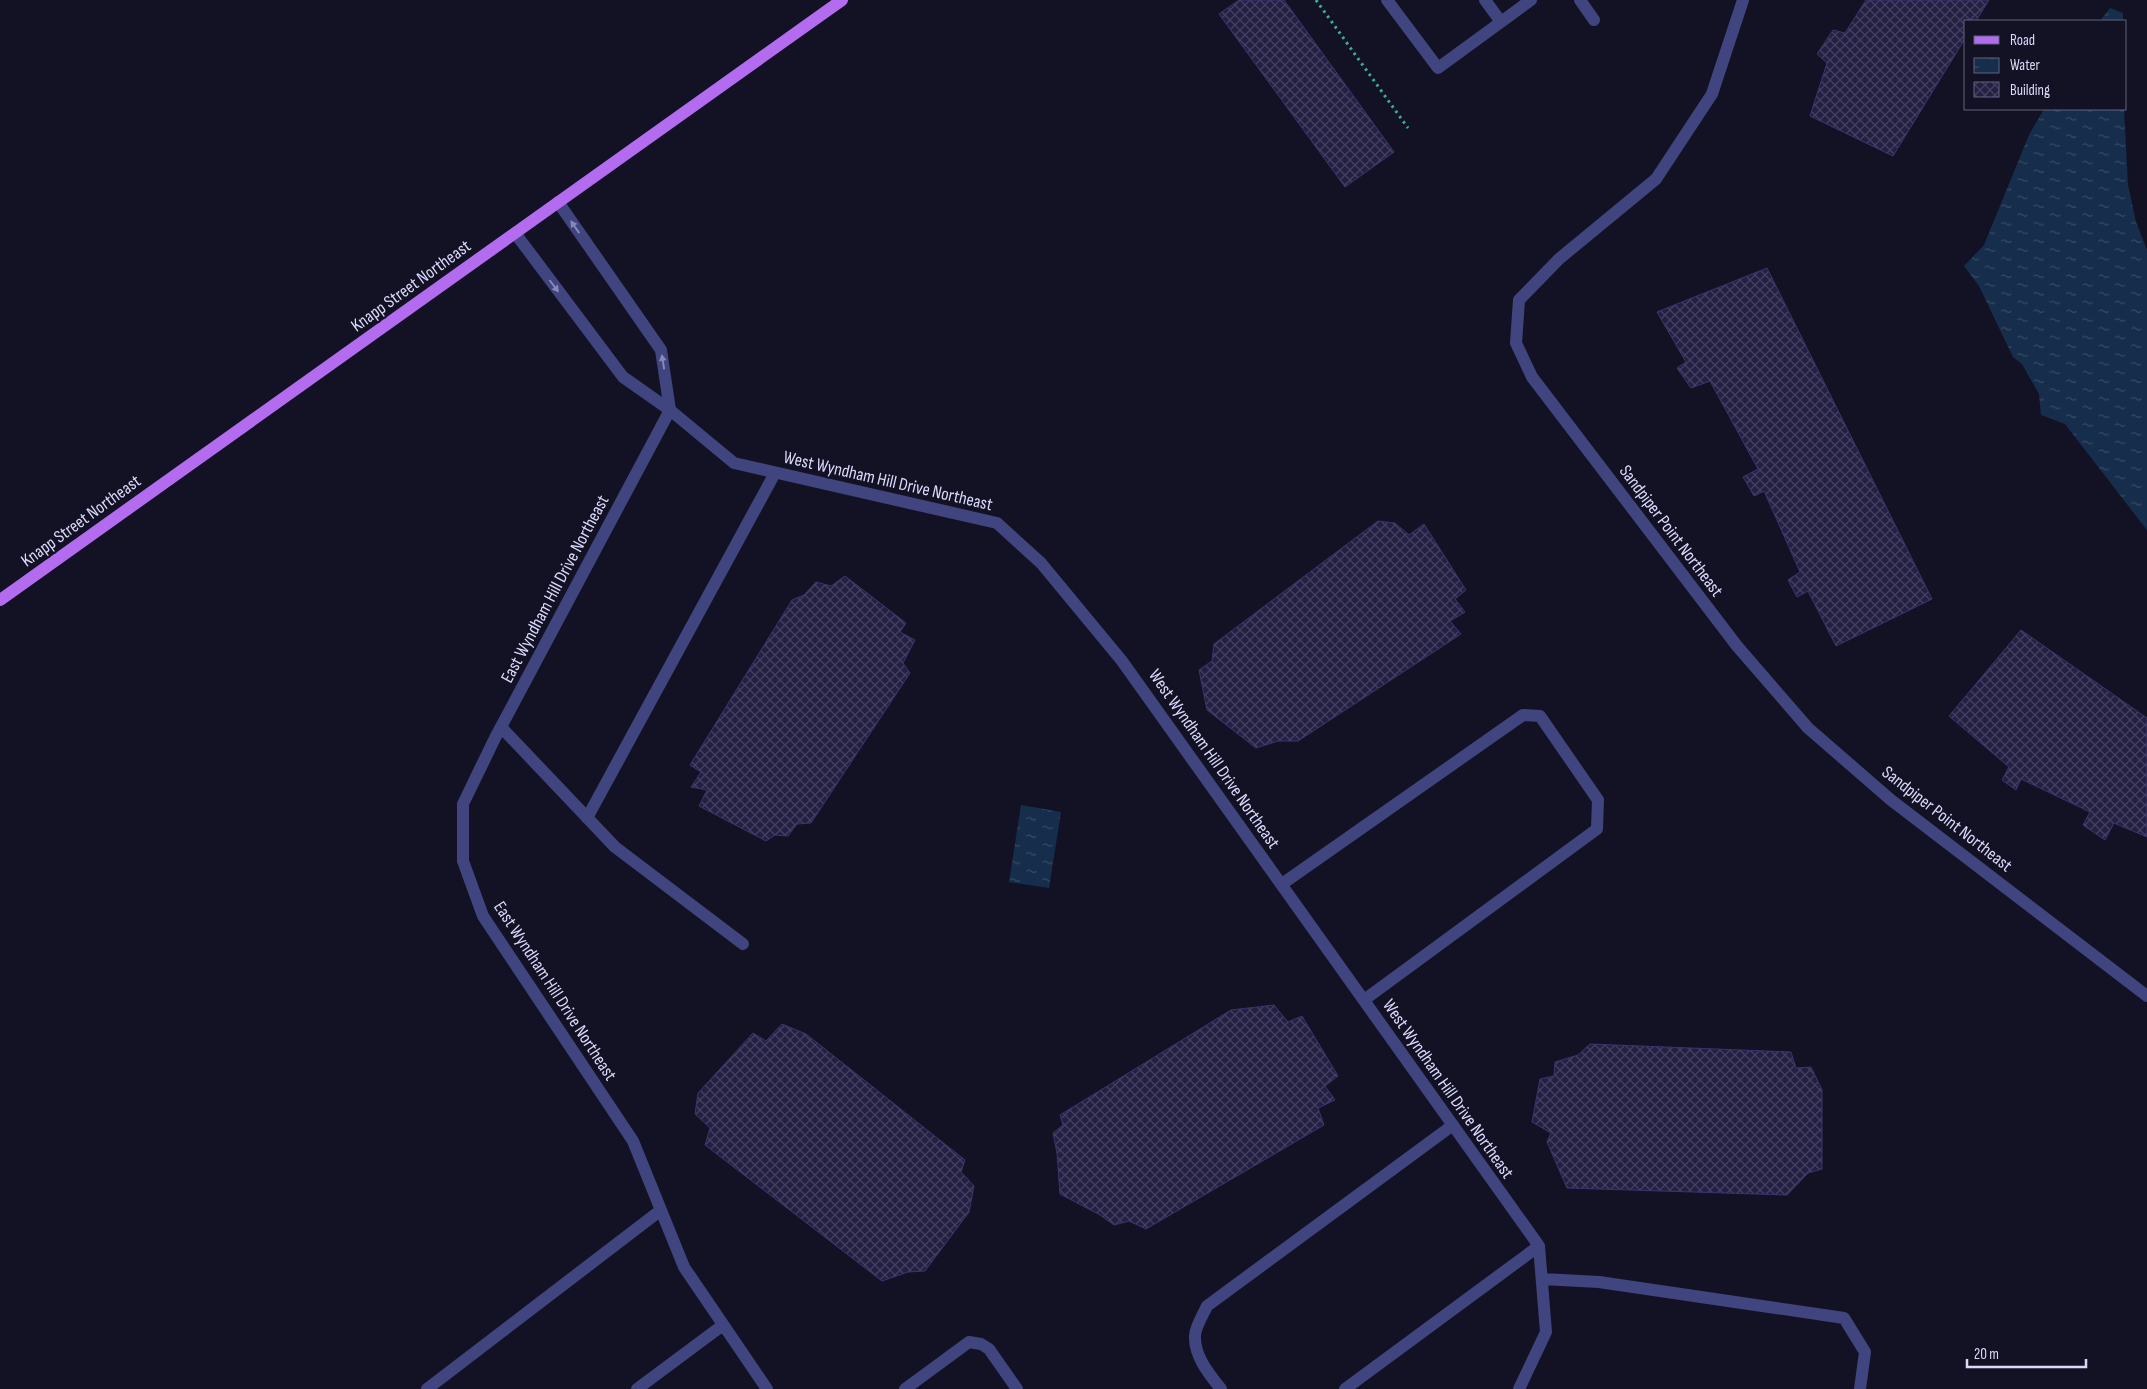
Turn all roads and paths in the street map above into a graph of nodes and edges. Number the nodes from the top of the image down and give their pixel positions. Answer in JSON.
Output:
{"nodes":[{"id":1,"x":842,"y":0,"type":"edge"},
{"id":2,"x":1316,"y":0,"type":"edge"},
{"id":3,"x":1388,"y":0,"type":"edge"},
{"id":4,"x":1485,"y":0,"type":"edge"},
{"id":5,"x":1531,"y":0,"type":"edge"},
{"id":6,"x":1580,"y":0,"type":"edge"},
{"id":7,"x":1743,"y":0,"type":"edge"},
{"id":8,"x":1594,"y":20,"type":"dead end"},
{"id":9,"x":1501,"y":22,"type":"junction"},
{"id":10,"x":1408,"y":128,"type":"dead end"},
{"id":11,"x":558,"y":202,"type":"junction"},
{"id":12,"x":514,"y":233,"type":"junction"},
{"id":13,"x":670,"y":410,"type":"junction"},
{"id":14,"x":775,"y":473,"type":"junction"},
{"id":15,"x":0,"y":600,"type":"edge"},
{"id":16,"x":501,"y":727,"type":"junction"},
{"id":17,"x":587,"y":818,"type":"junction"},
{"id":18,"x":1282,"y":884,"type":"junction"},
{"id":19,"x":743,"y":944,"type":"dead end"},
{"id":20,"x":2147,"y":996,"type":"edge"},
{"id":21,"x":1364,"y":1000,"type":"junction"},
{"id":22,"x":1453,"y":1125,"type":"junction"},
{"id":23,"x":661,"y":1210,"type":"junction"},
{"id":24,"x":1539,"y":1246,"type":"junction"},
{"id":25,"x":1542,"y":1279,"type":"junction"},
{"id":26,"x":723,"y":1325,"type":"junction"},
{"id":27,"x":427,"y":1389,"type":"edge"},
{"id":28,"x":637,"y":1389,"type":"edge"},
{"id":29,"x":767,"y":1389,"type":"edge"},
{"id":30,"x":905,"y":1389,"type":"edge"},
{"id":31,"x":1017,"y":1389,"type":"edge"},
{"id":32,"x":1220,"y":1389,"type":"edge"},
{"id":33,"x":1345,"y":1389,"type":"edge"},
{"id":34,"x":1519,"y":1389,"type":"edge"},
{"id":35,"x":1860,"y":1389,"type":"edge"}],
"edges":[{"from":1,"to":11,"type":"main road","name":"Knapp Street Northeast"},
{"from":2,"to":10,"type":"path"},
{"from":3,"to":9,"type":"street"},
{"from":4,"to":9,"type":"street"},
{"from":5,"to":9,"type":"street"},
{"from":6,"to":8,"type":"street"},
{"from":7,"to":20,"type":"street","name":"Sandpiper Point Northeast"},
{"from":11,"to":12,"type":"main road","name":"Knapp Street Northeast"},
{"from":13,"to":11,"type":"street","one_way":true},
{"from":12,"to":13,"type":"street","name":"West Wyndham Hill Drive Northeast","one_way":true},
{"from":12,"to":15,"type":"main road","name":"Knapp Street Northeast"},
{"from":13,"to":14,"type":"street","name":"West Wyndham Hill Drive Northeast"},
{"from":13,"to":16,"type":"street","name":"East Wyndham Hill Drive Northeast"},
{"from":14,"to":17,"type":"street"},
{"from":14,"to":18,"type":"street","name":"West Wyndham Hill Drive Northeast"},
{"from":16,"to":17,"type":"street"},
{"from":16,"to":23,"type":"street","name":"East Wyndham Hill Drive Northeast"},
{"from":17,"to":19,"type":"street"},
{"from":18,"to":21,"type":"street","name":"West Wyndham Hill Drive Northeast"},
{"from":18,"to":21,"type":"street"},
{"from":21,"to":22,"type":"street","name":"West Wyndham Hill Drive Northeast"},
{"from":22,"to":24,"type":"street","name":"West Wyndham Hill Drive Northeast"},
{"from":22,"to":32,"type":"street"},
{"from":23,"to":26,"type":"street","name":"East Wyndham Hill Drive Northeast"},
{"from":23,"to":27,"type":"street"},
{"from":24,"to":25,"type":"street"},
{"from":24,"to":33,"type":"street"},
{"from":25,"to":34,"type":"street"},
{"from":25,"to":35,"type":"street"},
{"from":26,"to":28,"type":"street"},
{"from":26,"to":29,"type":"street","name":"East Wyndham Hill Drive Northeast"},
{"from":30,"to":31,"type":"street"}]}
